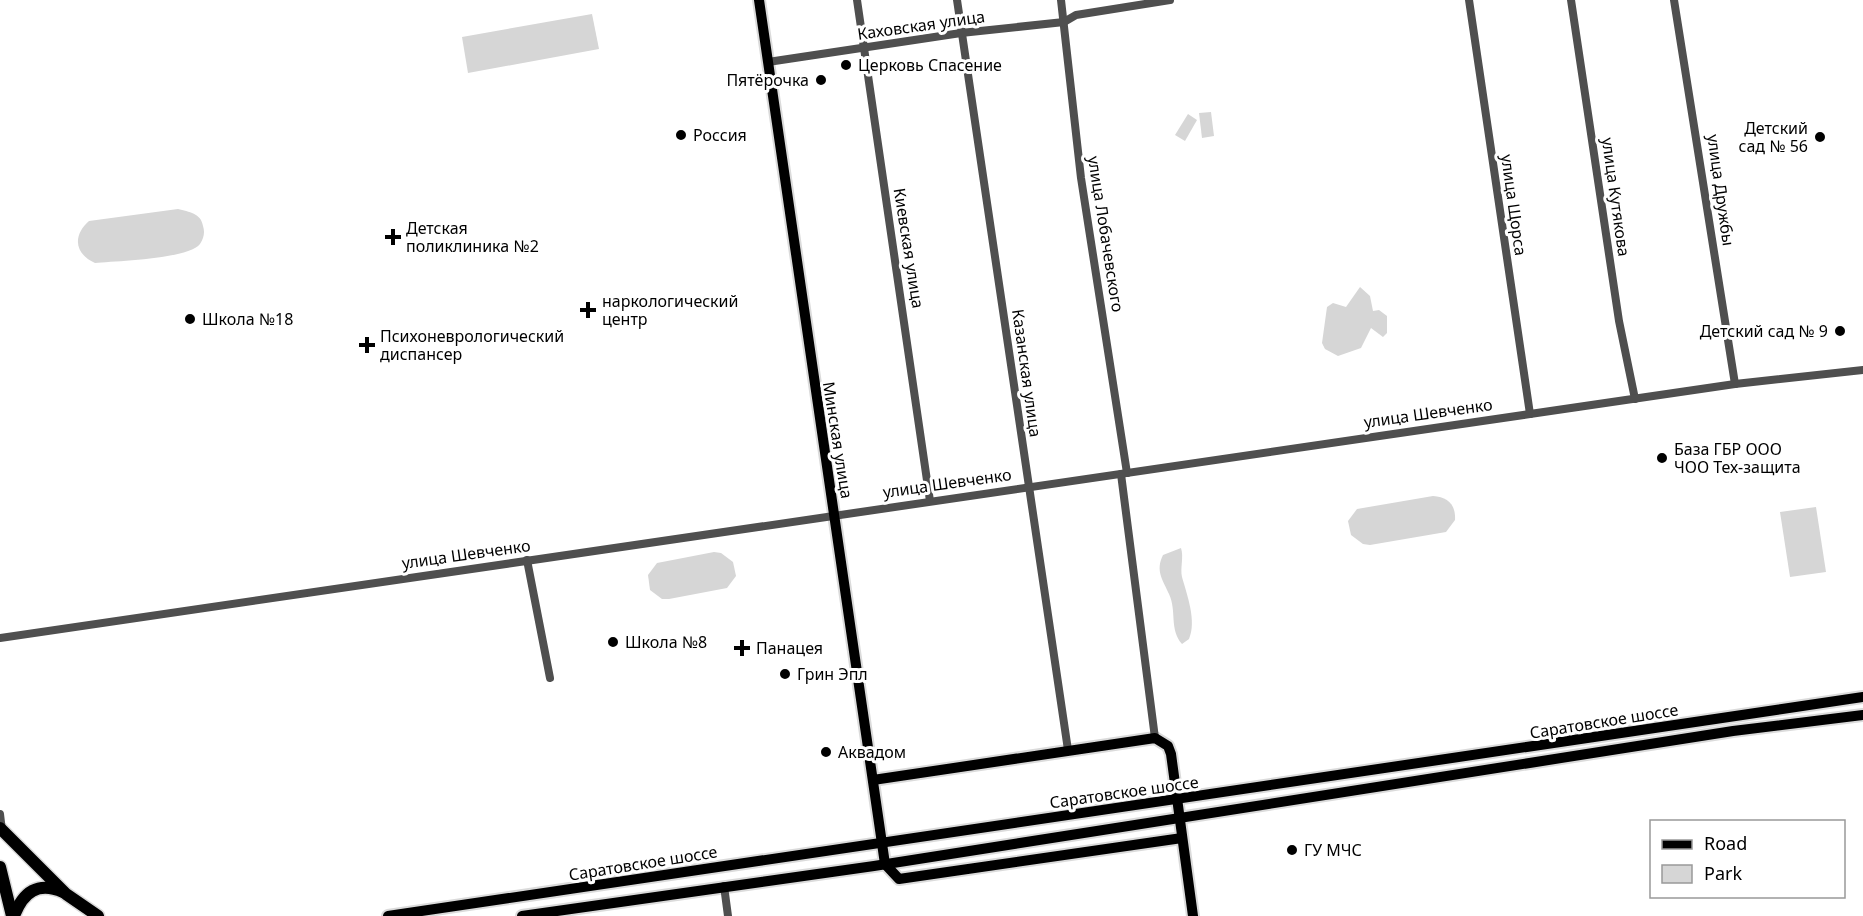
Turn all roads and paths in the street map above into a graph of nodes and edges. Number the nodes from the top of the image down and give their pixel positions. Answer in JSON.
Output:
{"nodes":[{"id":1,"x":759,"y":0,"type":"edge"},
{"id":2,"x":857,"y":0,"type":"edge"},
{"id":3,"x":957,"y":0,"type":"edge"},
{"id":4,"x":1166,"y":0,"type":"edge"},
{"id":5,"x":1469,"y":0,"type":"edge"},
{"id":6,"x":1571,"y":0,"type":"edge"},
{"id":7,"x":1674,"y":0,"type":"edge"},
{"id":8,"x":1062,"y":4,"type":"edge"},
{"id":9,"x":1076,"y":15,"type":"junction"},
{"id":10,"x":1064,"y":22,"type":"junction"},
{"id":11,"x":961,"y":33,"type":"junction"},
{"id":12,"x":865,"y":48,"type":"junction"},
{"id":13,"x":768,"y":62,"type":"junction"},
{"id":14,"x":1863,"y":370,"type":"edge"},
{"id":15,"x":1735,"y":384,"type":"junction"},
{"id":16,"x":1635,"y":399,"type":"junction"},
{"id":17,"x":1530,"y":414,"type":"junction"},
{"id":18,"x":1124,"y":473,"type":"junction"},
{"id":19,"x":1028,"y":487,"type":"junction"},
{"id":20,"x":930,"y":501,"type":"junction"},
{"id":21,"x":835,"y":514,"type":"junction"},
{"id":22,"x":527,"y":560,"type":"junction"},
{"id":23,"x":0,"y":638,"type":"edge"},
{"id":24,"x":550,"y":678,"type":"dead end"},
{"id":25,"x":1863,"y":697,"type":"edge"},
{"id":26,"x":1863,"y":715,"type":"edge"},
{"id":27,"x":1155,"y":738,"type":"junction"},
{"id":28,"x":1068,"y":750,"type":"junction"},
{"id":29,"x":873,"y":780,"type":"junction"},
{"id":30,"x":1176,"y":799,"type":"junction"},
{"id":31,"x":0,"y":814,"type":"edge"},
{"id":32,"x":1179,"y":818,"type":"junction"},
{"id":33,"x":1,"y":829,"type":"edge"},
{"id":34,"x":1182,"y":838,"type":"junction"},
{"id":35,"x":882,"y":843,"type":"junction"},
{"id":36,"x":885,"y":864,"type":"junction"},
{"id":37,"x":0,"y":867,"type":"edge"},
{"id":38,"x":724,"y":886,"type":"junction"},
{"id":39,"x":66,"y":894,"type":"junction"},
{"id":40,"x":98,"y":915,"type":"edge"},
{"id":41,"x":13,"y":916,"type":"edge"},
{"id":42,"x":388,"y":916,"type":"edge"},
{"id":43,"x":522,"y":916,"type":"edge"},
{"id":44,"x":728,"y":916,"type":"edge"},
{"id":45,"x":1193,"y":916,"type":"edge"}],
"edges":[{"from":1,"to":13,"type":"main road","name":"Минская улица"},
{"from":2,"to":12,"type":"street","name":"Киевская улица"},
{"from":3,"to":11,"type":"street","name":"Казанская улица"},
{"from":4,"to":9,"type":"street","name":"Каховская улица"},
{"from":5,"to":17,"type":"street","name":"улица Щорса"},
{"from":6,"to":16,"type":"street","name":"улица Кутякова"},
{"from":7,"to":15,"type":"street","name":"улица Дружбы"},
{"from":8,"to":9,"type":"street"},
{"from":8,"to":10,"type":"street","name":"улица Лобачевского"},
{"from":9,"to":10,"type":"street","name":"Каховская улица"},
{"from":10,"to":11,"type":"street","name":"Каховская улица"},
{"from":10,"to":18,"type":"street","name":"улица Лобачевского"},
{"from":11,"to":12,"type":"street","name":"Каховская улица"},
{"from":11,"to":19,"type":"street","name":"Казанская улица"},
{"from":12,"to":13,"type":"street","name":"Каховская улица"},
{"from":12,"to":20,"type":"street","name":"Киевская улица"},
{"from":13,"to":21,"type":"main road","name":"Минская улица"},
{"from":14,"to":15,"type":"street","name":"улица Шевченко"},
{"from":15,"to":16,"type":"street","name":"улица Шевченко"},
{"from":16,"to":17,"type":"street","name":"улица Шевченко"},
{"from":17,"to":18,"type":"street","name":"улица Шевченко"},
{"from":18,"to":19,"type":"street","name":"улица Шевченко"},
{"from":18,"to":27,"type":"street","name":"улица Лобачевского"},
{"from":19,"to":20,"type":"street","name":"улица Шевченко"},
{"from":19,"to":28,"type":"street","name":"Казанская улица"},
{"from":20,"to":21,"type":"street","name":"улица Шевченко"},
{"from":21,"to":22,"type":"street","name":"улица Шевченко"},
{"from":21,"to":29,"type":"main road","name":"Минская улица"},
{"from":22,"to":23,"type":"street","name":"улица Шевченко"},
{"from":22,"to":24,"type":"street"},
{"from":25,"to":30,"type":"main road","name":"Саратовское шоссе"},
{"from":26,"to":32,"type":"main road","name":"Саратовское шоссе"},
{"from":27,"to":28,"type":"main road"},
{"from":27,"to":30,"type":"main road"},
{"from":28,"to":29,"type":"main road"},
{"from":29,"to":35,"type":"main road","name":"Минская улица"},
{"from":30,"to":32,"type":"main road"},
{"from":30,"to":35,"type":"main road","name":"Саратовское шоссе"},
{"from":31,"to":33,"type":"street"},
{"from":32,"to":34,"type":"main road"},
{"from":32,"to":36,"type":"main road","name":"Саратовское шоссе"},
{"from":33,"to":39,"type":"highway"},
{"from":34,"to":36,"type":"main road"},
{"from":34,"to":45,"type":"main road"},
{"from":35,"to":36,"type":"main road","name":"Минская улица"},
{"from":35,"to":42,"type":"main road","name":"Саратовское шоссе"},
{"from":36,"to":38,"type":"main road","name":"Саратовское шоссе"},
{"from":37,"to":41,"type":"highway"},
{"from":38,"to":43,"type":"main road","name":"Саратовское шоссе"},
{"from":38,"to":44,"type":"street"},
{"from":39,"to":40,"type":"highway"},
{"from":39,"to":41,"type":"highway"}]}
